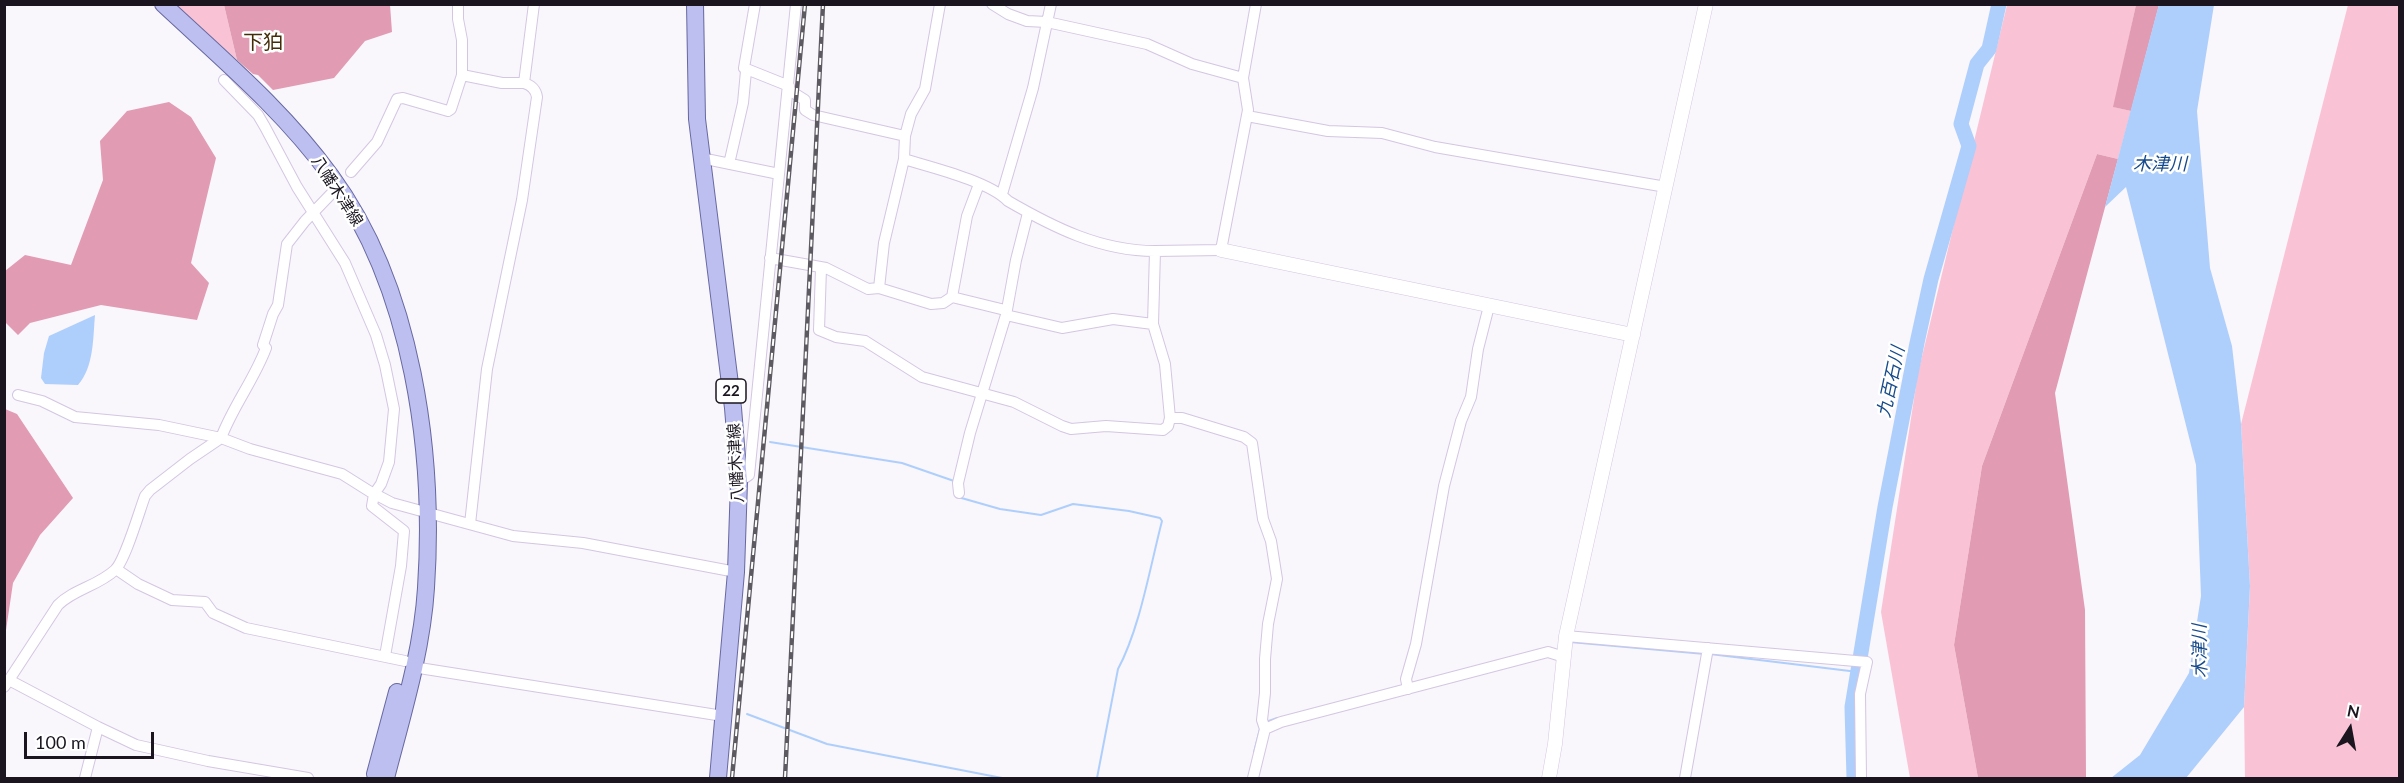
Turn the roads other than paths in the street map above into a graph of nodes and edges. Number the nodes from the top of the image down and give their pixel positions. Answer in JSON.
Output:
{"nodes":[{"id":1,"x":164,"y":4,"type":"edge"},
{"id":2,"x":458,"y":4,"type":"edge"},
{"id":3,"x":534,"y":4,"type":"edge"},
{"id":4,"x":694,"y":4,"type":"edge"},
{"id":5,"x":755,"y":4,"type":"edge"},
{"id":6,"x":796,"y":4,"type":"edge"},
{"id":7,"x":940,"y":4,"type":"edge"},
{"id":8,"x":992,"y":4,"type":"edge"},
{"id":9,"x":1051,"y":4,"type":"edge"},
{"id":10,"x":1256,"y":4,"type":"edge"},
{"id":11,"x":1706,"y":4,"type":"edge"},
{"id":12,"x":1047,"y":22,"type":"junction"},
{"id":13,"x":746,"y":71,"type":"junction"},
{"id":14,"x":462,"y":75,"type":"junction"},
{"id":15,"x":1243,"y":78,"type":"junction"},
{"id":16,"x":224,"y":80,"type":"dead end"},
{"id":17,"x":524,"y":83,"type":"junction"},
{"id":18,"x":789,"y":88,"type":"junction"},
{"id":19,"x":1247,"y":117,"type":"junction"},
{"id":20,"x":904,"y":136,"type":"junction"},
{"id":21,"x":701,"y":158,"type":"junction"},
{"id":22,"x":904,"y":159,"type":"junction"},
{"id":23,"x":729,"y":164,"type":"junction"},
{"id":24,"x":351,"y":172,"type":"dead end"},
{"id":25,"x":778,"y":174,"type":"junction"},
{"id":26,"x":979,"y":184,"type":"junction"},
{"id":27,"x":1666,"y":187,"type":"junction"},
{"id":28,"x":332,"y":193,"type":"dead end"},
{"id":29,"x":1002,"y":194,"type":"junction"},
{"id":30,"x":312,"y":212,"type":"junction"},
{"id":31,"x":1028,"y":213,"type":"junction"},
{"id":32,"x":1221,"y":250,"type":"junction"},
{"id":33,"x":1155,"y":251,"type":"junction"},
{"id":34,"x":770,"y":258,"type":"junction"},
{"id":35,"x":821,"y":268,"type":"junction"},
{"id":36,"x":879,"y":288,"type":"junction"},
{"id":37,"x":952,"y":297,"type":"junction"},
{"id":38,"x":1489,"y":306,"type":"junction"},
{"id":39,"x":1005,"y":312,"type":"junction"},
{"id":40,"x":1153,"y":324,"type":"junction"},
{"id":41,"x":1633,"y":335,"type":"junction"},
{"id":42,"x":981,"y":392,"type":"junction"},
{"id":43,"x":18,"y":394,"type":"dead end"},
{"id":44,"x":1170,"y":418,"type":"junction"},
{"id":45,"x":221,"y":438,"type":"junction"},
{"id":46,"x":739,"y":482,"type":"junction"},
{"id":47,"x":959,"y":493,"type":"dead end"},
{"id":48,"x":374,"y":494,"type":"junction"},
{"id":49,"x":425,"y":512,"type":"junction"},
{"id":50,"x":470,"y":524,"type":"junction"},
{"id":51,"x":116,"y":569,"type":"junction"},
{"id":52,"x":736,"y":572,"type":"junction"},
{"id":53,"x":1566,"y":636,"type":"junction"},
{"id":54,"x":1708,"y":648,"type":"junction"},
{"id":55,"x":385,"y":656,"type":"junction"},
{"id":56,"x":1564,"y":657,"type":"junction"},
{"id":57,"x":409,"y":664,"type":"junction"},
{"id":58,"x":7,"y":684,"type":"edge"},
{"id":59,"x":1408,"y":689,"type":"junction"},
{"id":60,"x":723,"y":716,"type":"junction"},
{"id":61,"x":98,"y":727,"type":"junction"},
{"id":62,"x":1266,"y":729,"type":"junction"},
{"id":63,"x":85,"y":778,"type":"edge"},
{"id":64,"x":308,"y":778,"type":"edge"},
{"id":65,"x":375,"y":778,"type":"edge"},
{"id":66,"x":386,"y":778,"type":"edge"},
{"id":67,"x":718,"y":778,"type":"edge"},
{"id":68,"x":1253,"y":778,"type":"edge"},
{"id":69,"x":1549,"y":778,"type":"edge"},
{"id":70,"x":1685,"y":778,"type":"edge"},
{"id":71,"x":1861,"y":778,"type":"edge"}],
"edges":[{"from":1,"to":49,"type":"main road","name":"八幡木津線"},
{"from":2,"to":14,"type":"street"},
{"from":3,"to":17,"type":"street"},
{"from":4,"to":21,"type":"main road","name":"八幡木津線","number":"22"},
{"from":5,"to":13,"type":"street"},
{"from":6,"to":18,"type":"street"},
{"from":7,"to":20,"type":"street"},
{"from":8,"to":12,"type":"street"},
{"from":9,"to":12,"type":"street"},
{"from":10,"to":15,"type":"street"},
{"from":11,"to":27,"type":"street"},
{"from":12,"to":15,"type":"street"},
{"from":12,"to":29,"type":"street"},
{"from":13,"to":18,"type":"street"},
{"from":13,"to":23,"type":"street"},
{"from":14,"to":17,"type":"street"},
{"from":14,"to":24,"type":"street"},
{"from":15,"to":19,"type":"street"},
{"from":16,"to":30,"type":"street"},
{"from":17,"to":50,"type":"street"},
{"from":18,"to":20,"type":"street"},
{"from":18,"to":25,"type":"street"},
{"from":19,"to":27,"type":"street"},
{"from":19,"to":32,"type":"street"},
{"from":20,"to":22,"type":"street"},
{"from":21,"to":23,"type":"street"},
{"from":21,"to":46,"type":"main road","name":"八幡木津線","number":"22"},
{"from":22,"to":26,"type":"street"},
{"from":22,"to":36,"type":"street"},
{"from":23,"to":25,"type":"street"},
{"from":25,"to":34,"type":"street"},
{"from":26,"to":29,"type":"street"},
{"from":26,"to":37,"type":"street"},
{"from":27,"to":41,"type":"street"},
{"from":28,"to":30,"type":"street"},
{"from":29,"to":31,"type":"street"},
{"from":30,"to":45,"type":"street"},
{"from":30,"to":48,"type":"street"},
{"from":31,"to":33,"type":"street"},
{"from":31,"to":39,"type":"street"},
{"from":32,"to":33,"type":"street"},
{"from":32,"to":38,"type":"street"},
{"from":33,"to":40,"type":"street"},
{"from":34,"to":35,"type":"street"},
{"from":34,"to":46,"type":"street"},
{"from":35,"to":36,"type":"street"},
{"from":35,"to":42,"type":"street"},
{"from":36,"to":37,"type":"street"},
{"from":37,"to":39,"type":"street"},
{"from":38,"to":41,"type":"street"},
{"from":38,"to":59,"type":"street"},
{"from":39,"to":40,"type":"street"},
{"from":39,"to":42,"type":"street"},
{"from":40,"to":44,"type":"street"},
{"from":41,"to":53,"type":"street"},
{"from":42,"to":44,"type":"street"},
{"from":42,"to":47,"type":"street"},
{"from":43,"to":45,"type":"street"},
{"from":44,"to":62,"type":"street"},
{"from":45,"to":48,"type":"street"},
{"from":45,"to":51,"type":"street"},
{"from":46,"to":52,"type":"main road","name":"八幡木津線","number":"22"},
{"from":48,"to":49,"type":"street"},
{"from":48,"to":55,"type":"street"},
{"from":49,"to":50,"type":"street"},
{"from":49,"to":57,"type":"main road","name":"八幡木津線"},
{"from":50,"to":52,"type":"street"},
{"from":51,"to":55,"type":"street"},
{"from":51,"to":58,"type":"street"},
{"from":52,"to":60,"type":"main road","name":"八幡木津線","number":"22"},
{"from":53,"to":54,"type":"street"},
{"from":53,"to":56,"type":"street"},
{"from":54,"to":70,"type":"street"},
{"from":54,"to":71,"type":"street"},
{"from":55,"to":57,"type":"street"},
{"from":56,"to":59,"type":"street"},
{"from":56,"to":69,"type":"street"},
{"from":57,"to":60,"type":"street"},
{"from":57,"to":65,"type":"main road","name":"八幡木津線"},
{"from":57,"to":66,"type":"main road","name":"八幡木津線"},
{"from":58,"to":61,"type":"street"},
{"from":59,"to":62,"type":"street"},
{"from":60,"to":67,"type":"main road","name":"八幡木津線","number":"22"},
{"from":61,"to":63,"type":"street"},
{"from":61,"to":64,"type":"street"},
{"from":62,"to":68,"type":"street"}]}
